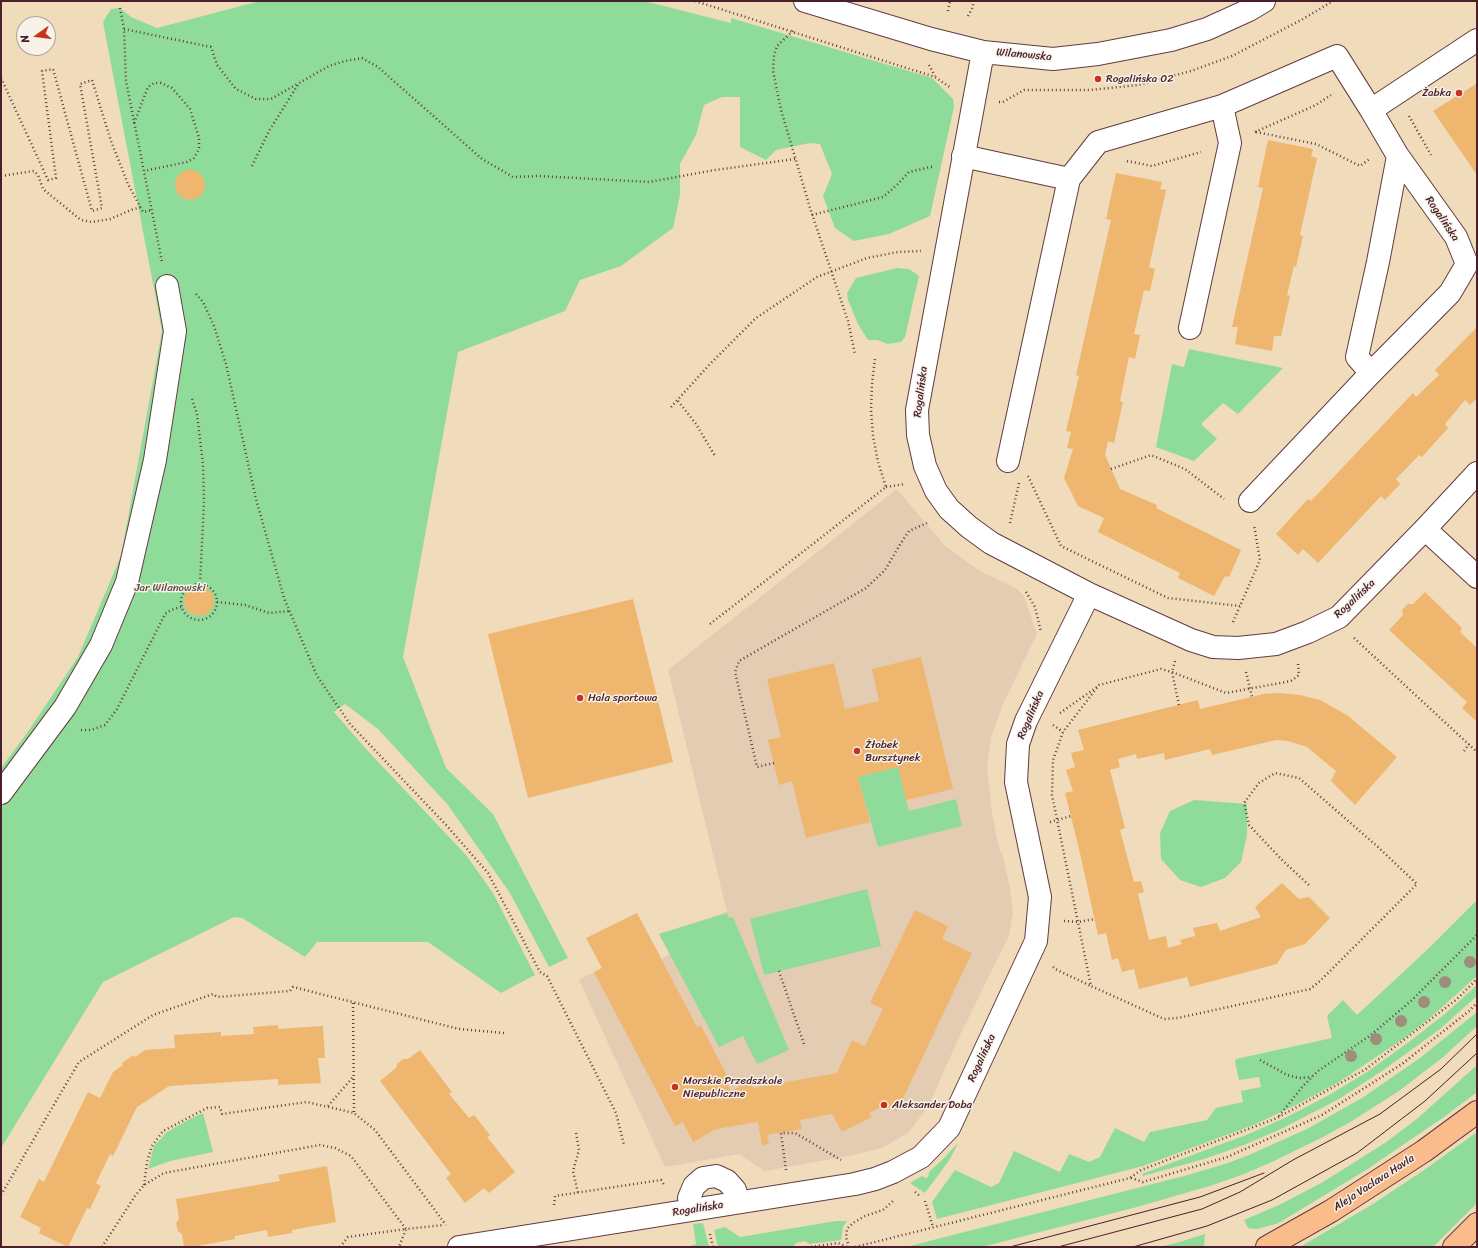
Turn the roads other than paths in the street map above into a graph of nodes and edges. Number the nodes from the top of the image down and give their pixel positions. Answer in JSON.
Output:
{"nodes":[{"id":1,"x":809,"y":1,"type":"edge"},
{"id":2,"x":1264,"y":1,"type":"edge"},
{"id":3,"x":1477,"y":40,"type":"edge"},
{"id":4,"x":983,"y":52,"type":"junction"},
{"id":5,"x":1222,"y":106,"type":"junction"},
{"id":6,"x":1371,"y":110,"type":"junction"},
{"id":7,"x":963,"y":156,"type":"junction"},
{"id":8,"x":1398,"y":156,"type":"junction"},
{"id":9,"x":1069,"y":180,"type":"junction"},
{"id":10,"x":167,"y":286,"type":"road end"},
{"id":11,"x":1190,"y":328,"type":"dead end"},
{"id":12,"x":1371,"y":372,"type":"junction"},
{"id":13,"x":1017,"y":466,"type":"road end"},
{"id":14,"x":1477,"y":473,"type":"edge"},
{"id":15,"x":1252,"y":511,"type":"road end"},
{"id":16,"x":1425,"y":529,"type":"junction"},
{"id":17,"x":1477,"y":577,"type":"edge"},
{"id":18,"x":1089,"y":594,"type":"junction"},
{"id":19,"x":1,"y":793,"type":"edge"},
{"id":20,"x":1477,"y":1112,"type":"edge"},
{"id":21,"x":738,"y":1202,"type":"junction"},
{"id":22,"x":688,"y":1205,"type":"junction"},
{"id":23,"x":1477,"y":1224,"type":"edge"},
{"id":24,"x":455,"y":1237,"type":"edge"},
{"id":25,"x":1268,"y":1247,"type":"edge"},
{"id":26,"x":1454,"y":1247,"type":"edge"}],
"edges":[{"from":1,"to":4,"type":"street","name":"Wilanowska"},
{"from":2,"to":4,"type":"street","name":"Wilanowska"},
{"from":3,"to":6,"type":"street"},
{"from":4,"to":7,"type":"street","name":"Rogalińska"},
{"from":5,"to":6,"type":"street","name":"Rogalińska"},
{"from":5,"to":9,"type":"street"},
{"from":5,"to":11,"type":"street"},
{"from":6,"to":8,"type":"street","name":"Rogalińska"},
{"from":7,"to":9,"type":"street"},
{"from":7,"to":18,"type":"street","name":"Rogalińska"},
{"from":8,"to":12,"type":"street"},
{"from":8,"to":12,"type":"street","name":"Rogalińska"},
{"from":9,"to":13,"type":"street"},
{"from":10,"to":19,"type":"street"},
{"from":12,"to":15,"type":"street","name":"Rogalińska"},
{"from":14,"to":16,"type":"street","name":"Rogalińska"},
{"from":16,"to":17,"type":"street"},
{"from":16,"to":18,"type":"street","name":"Rogalińska"},
{"from":18,"to":21,"type":"street","name":"Rogalińska"},
{"from":20,"to":25,"type":"main road","name":"Aleja Vaclava Havla"},
{"from":21,"to":22,"type":"street","name":"Rogalińska"},
{"from":21,"to":22,"type":"street"},
{"from":22,"to":24,"type":"street","name":"Rogalińska"},
{"from":23,"to":26,"type":"main road"}]}
